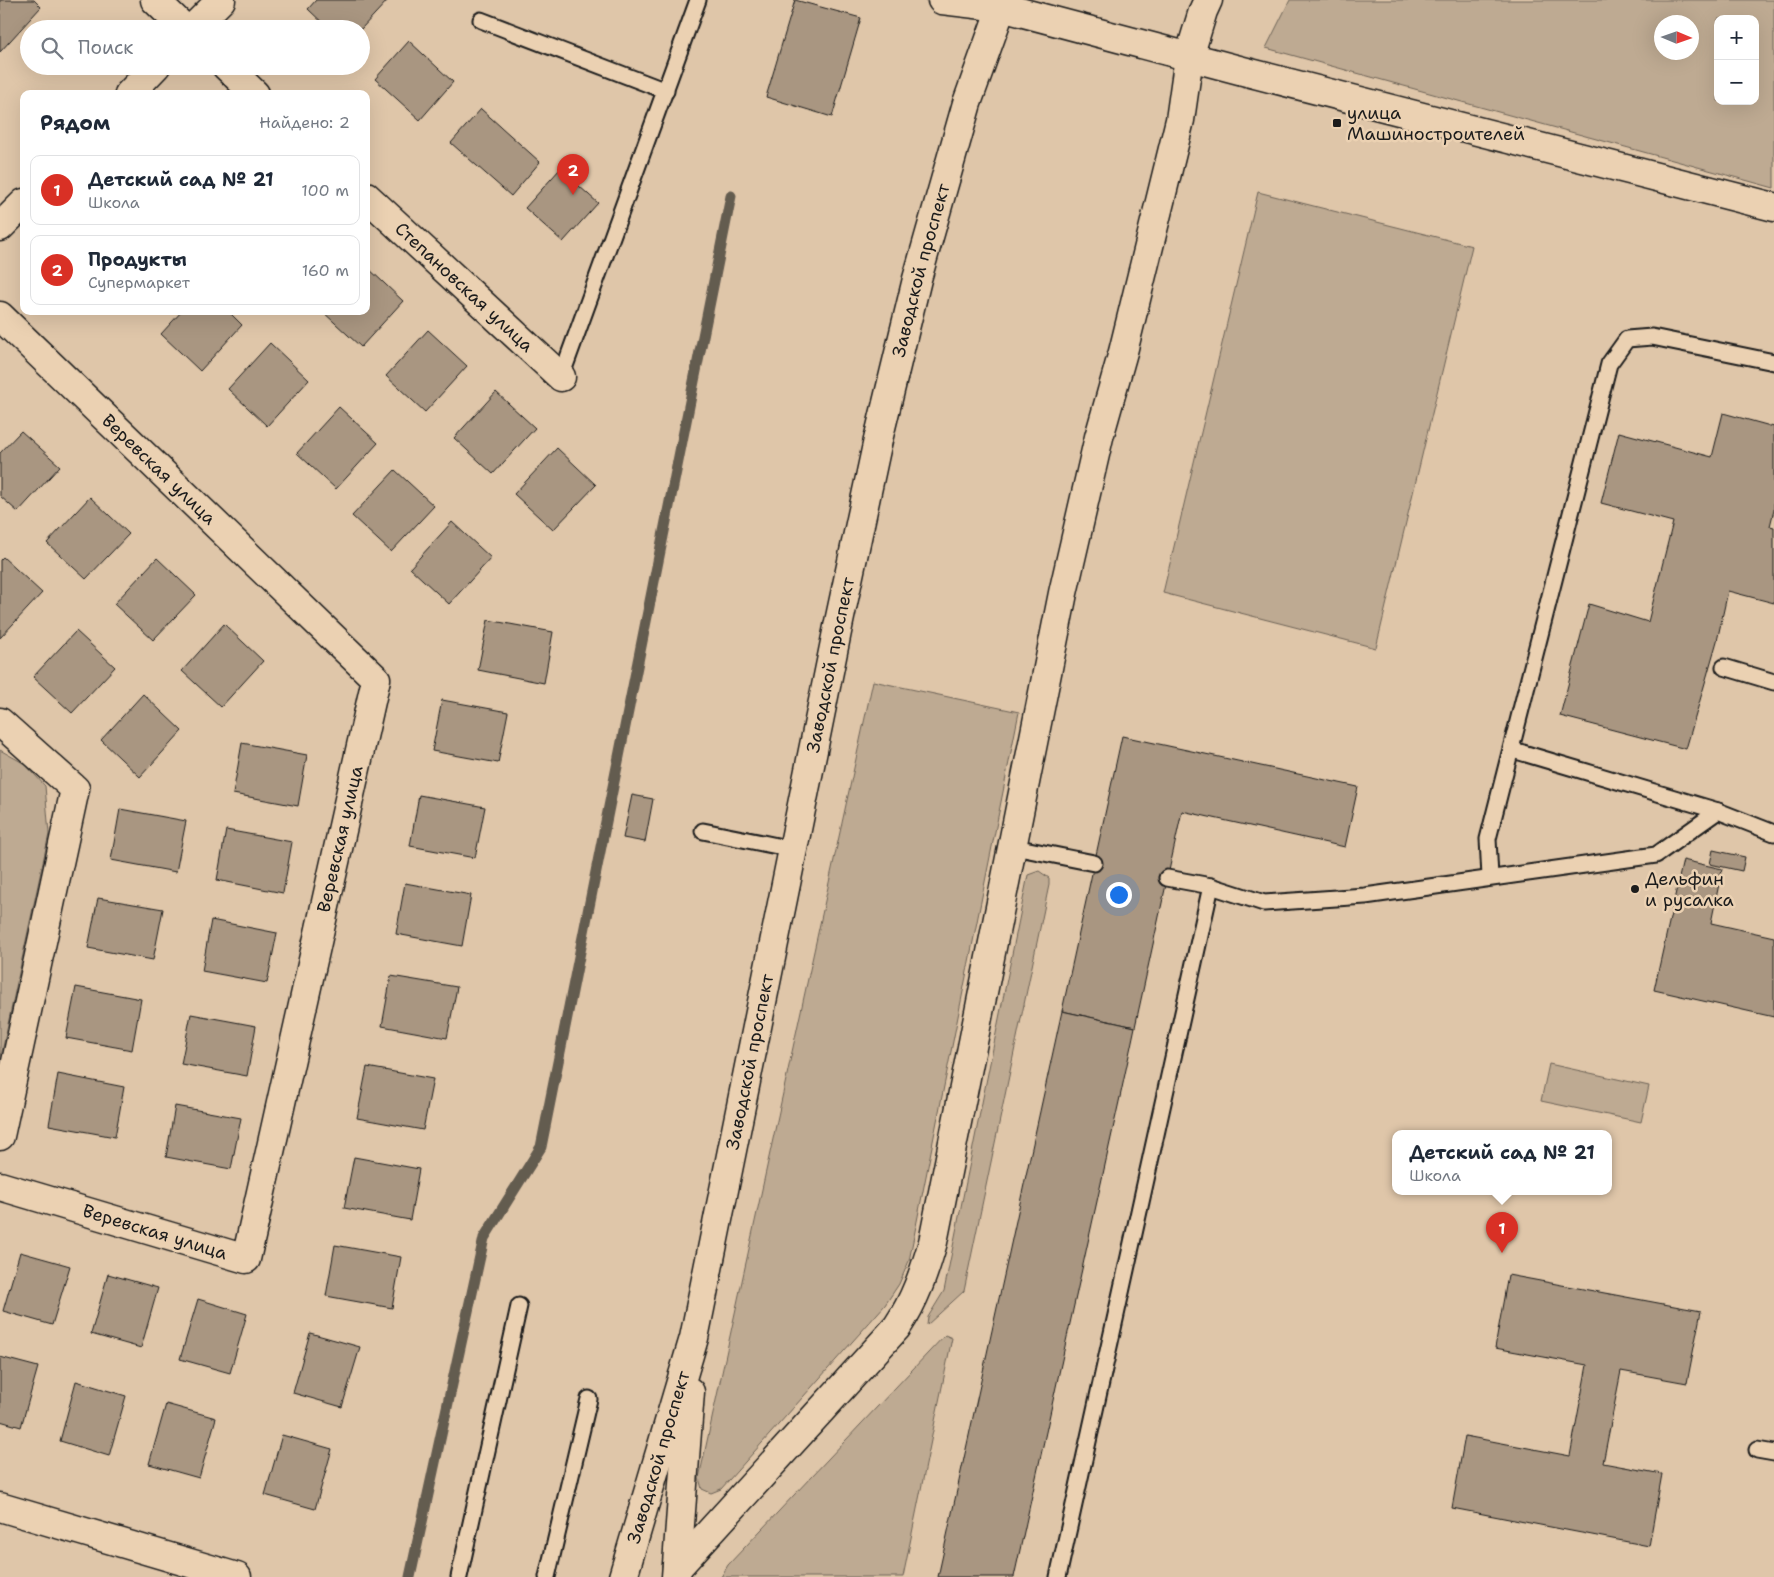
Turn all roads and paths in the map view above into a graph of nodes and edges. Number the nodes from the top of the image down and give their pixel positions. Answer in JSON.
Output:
{"nodes":[{"id":1,"x":155,"y":0,"type":"edge"},
{"id":2,"x":221,"y":0,"type":"edge"},
{"id":3,"x":698,"y":0,"type":"edge"},
{"id":4,"x":942,"y":0,"type":"edge"},
{"id":5,"x":1208,"y":0,"type":"edge"},
{"id":6,"x":1002,"y":3,"type":"edge"},
{"id":7,"x":176,"y":20,"type":"edge"},
{"id":8,"x":201,"y":20,"type":"edge"},
{"id":9,"x":481,"y":20,"type":"dead end"},
{"id":10,"x":1189,"y":57,"type":"junction"},
{"id":11,"x":147,"y":75,"type":"edge"},
{"id":12,"x":235,"y":75,"type":"edge"},
{"id":13,"x":133,"y":90,"type":"edge"},
{"id":14,"x":251,"y":90,"type":"edge"},
{"id":15,"x":666,"y":92,"type":"junction"},
{"id":16,"x":370,"y":200,"type":"edge"},
{"id":17,"x":20,"y":206,"type":"edge"},
{"id":18,"x":1774,"y":207,"type":"edge"},
{"id":19,"x":0,"y":227,"type":"edge"},
{"id":20,"x":0,"y":316,"type":"edge"},
{"id":21,"x":1774,"y":362,"type":"edge"},
{"id":22,"x":561,"y":377,"type":"joint"},
{"id":23,"x":1724,"y":667,"type":"dead end"},
{"id":24,"x":1774,"y":682,"type":"edge"},
{"id":25,"x":0,"y":722,"type":"edge"},
{"id":26,"x":1513,"y":750,"type":"junction"},
{"id":27,"x":1718,"y":811,"type":"junction"},
{"id":28,"x":1773,"y":829,"type":"edge"},
{"id":29,"x":703,"y":831,"type":"dead end"},
{"id":30,"x":1014,"y":847,"type":"junction"},
{"id":31,"x":792,"y":849,"type":"junction"},
{"id":32,"x":1094,"y":863,"type":"dead end"},
{"id":33,"x":1490,"y":876,"type":"junction"},
{"id":34,"x":1168,"y":878,"type":"dead end"},
{"id":35,"x":1210,"y":886,"type":"junction"},
{"id":36,"x":0,"y":1136,"type":"edge"},
{"id":37,"x":0,"y":1186,"type":"edge"},
{"id":38,"x":519,"y":1306,"type":"dead end"},
{"id":39,"x":694,"y":1338,"type":"junction"},
{"id":40,"x":589,"y":1399,"type":"dead end"},
{"id":41,"x":1758,"y":1450,"type":"dead end"},
{"id":42,"x":1774,"y":1454,"type":"edge"},
{"id":43,"x":0,"y":1507,"type":"edge"},
{"id":44,"x":677,"y":1573,"type":"edge"},
{"id":45,"x":237,"y":1577,"type":"edge"},
{"id":46,"x":459,"y":1577,"type":"edge"},
{"id":47,"x":547,"y":1577,"type":"edge"},
{"id":48,"x":624,"y":1577,"type":"edge"},
{"id":49,"x":1058,"y":1577,"type":"edge"}],
"edges":[{"from":1,"to":7,"type":"street"},
{"from":2,"to":8,"type":"street"},
{"from":3,"to":15,"type":"lane"},
{"from":4,"to":6,"type":"street"},
{"from":5,"to":10,"type":"street"},
{"from":6,"to":10,"type":"street"},
{"from":6,"to":31,"type":"street","name":"Заводской проспект"},
{"from":9,"to":15,"type":"lane"},
{"from":10,"to":18,"type":"street"},
{"from":10,"to":30,"type":"street"},
{"from":11,"to":13,"type":"street"},
{"from":12,"to":14,"type":"street"},
{"from":15,"to":22,"type":"lane"},
{"from":16,"to":22,"type":"street","name":"Степановская улица"},
{"from":17,"to":19,"type":"street"},
{"from":20,"to":37,"type":"street","name":"Веревская улица"},
{"from":21,"to":26,"type":"lane"},
{"from":23,"to":24,"type":"lane"},
{"from":25,"to":36,"type":"street"},
{"from":26,"to":27,"type":"lane"},
{"from":26,"to":33,"type":"lane"},
{"from":27,"to":28,"type":"lane"},
{"from":27,"to":33,"type":"lane"},
{"from":29,"to":31,"type":"lane"},
{"from":30,"to":32,"type":"lane"},
{"from":30,"to":44,"type":"street"},
{"from":31,"to":39,"type":"street","name":"Заводской проспект"},
{"from":33,"to":35,"type":"lane"},
{"from":34,"to":35,"type":"lane"},
{"from":35,"to":49,"type":"lane"},
{"from":38,"to":46,"type":"lane"},
{"from":39,"to":44,"type":"street","name":"Заводской проспект"},
{"from":39,"to":48,"type":"street","name":"Заводской проспект"},
{"from":40,"to":47,"type":"lane"},
{"from":41,"to":42,"type":"lane"},
{"from":43,"to":45,"type":"street"}]}
